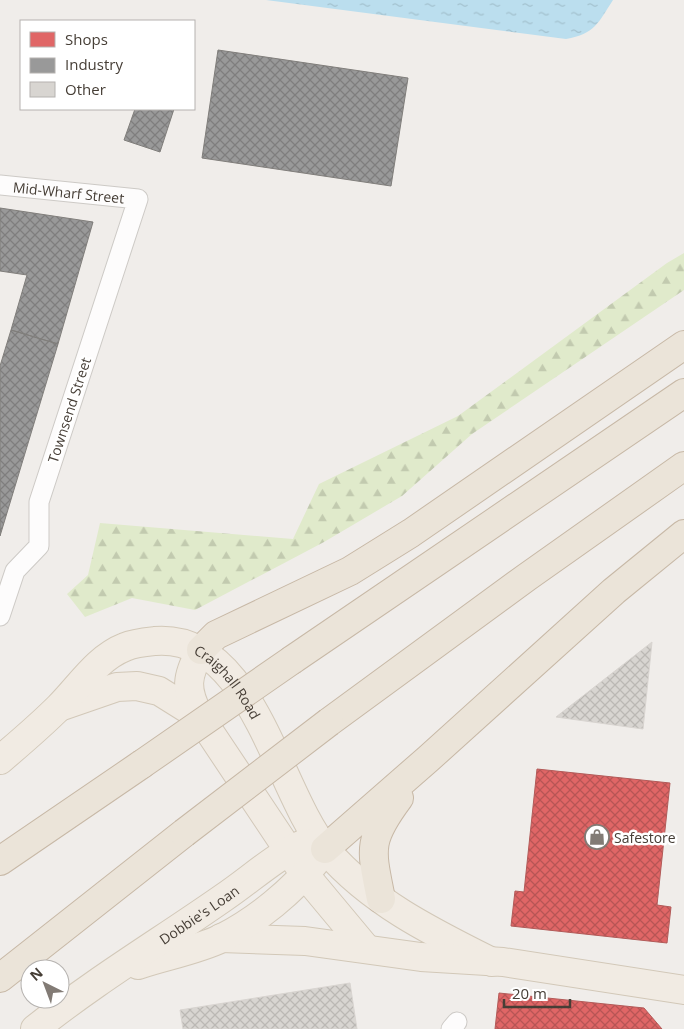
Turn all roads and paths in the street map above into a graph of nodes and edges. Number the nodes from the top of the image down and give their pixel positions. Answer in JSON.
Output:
{"nodes":[{"id":1,"x":0,"y":185,"type":"edge"},
{"id":2,"x":138,"y":199,"type":"joint"},
{"id":3,"x":684,"y":345,"type":"edge"},
{"id":4,"x":684,"y":394,"type":"edge"},
{"id":5,"x":684,"y":466,"type":"edge"},
{"id":6,"x":684,"y":534,"type":"edge"},
{"id":7,"x":0,"y":616,"type":"edge"},
{"id":8,"x":208,"y":642,"type":"junction"},
{"id":9,"x":58,"y":708,"type":"junction"},
{"id":10,"x":200,"y":716,"type":"junction"},
{"id":11,"x":428,"y":759,"type":"junction"},
{"id":12,"x":0,"y":760,"type":"edge"},
{"id":13,"x":322,"y":843,"type":"junction"},
{"id":14,"x":288,"y":850,"type":"junction"},
{"id":15,"x":0,"y":861,"type":"edge"},
{"id":16,"x":305,"y":875,"type":"junction"},
{"id":17,"x":381,"y":899,"type":"junction"},
{"id":18,"x":221,"y":938,"type":"junction"},
{"id":19,"x":365,"y":947,"type":"junction"},
{"id":20,"x":492,"y":962,"type":"junction"},
{"id":21,"x":107,"y":974,"type":"junction"},
{"id":22,"x":0,"y":978,"type":"edge"},
{"id":23,"x":684,"y":990,"type":"edge"},
{"id":24,"x":35,"y":1029,"type":"edge"}],
"edges":[{"from":1,"to":2,"type":"street","name":"Mid-Wharf Street"},
{"from":2,"to":7,"type":"street","name":"Townsend Street"},
{"from":3,"to":8,"type":"highway"},
{"from":4,"to":15,"type":"highway","bridge":true},
{"from":5,"to":22,"type":"highway","bridge":true},
{"from":6,"to":11,"type":"highway"},
{"from":8,"to":9,"type":"main road","name":"Craighall Road"},
{"from":8,"to":10,"type":"main road"},
{"from":8,"to":13,"type":"main road","name":"Craighall Road"},
{"from":9,"to":10,"type":"main road","name":"Craighall Road"},
{"from":9,"to":12,"type":"main road","name":"Craighall Road"},
{"from":10,"to":14,"type":"main road","name":"Craighall Road"},
{"from":11,"to":13,"type":"highway"},
{"from":11,"to":17,"type":"highway"},
{"from":13,"to":14,"type":"main road","name":"Dobbie's Loan"},
{"from":13,"to":16,"type":"main road","name":"Dobbie's Loan"},
{"from":13,"to":17,"type":"main road","name":"Dobbie's Loan"},
{"from":14,"to":16,"type":"main road"},
{"from":14,"to":21,"type":"main road","name":"Dobbie's Loan"},
{"from":16,"to":18,"type":"main road","name":"Dobbie's Loan"},
{"from":16,"to":19,"type":"main road"},
{"from":17,"to":20,"type":"main road","name":"Dobbie's Loan"},
{"from":18,"to":19,"type":"main road","name":"Dobbie's Loan"},
{"from":18,"to":21,"type":"main road","name":"Dobbie's Loan"},
{"from":19,"to":20,"type":"main road","name":"Dobbie's Loan"},
{"from":20,"to":23,"type":"main road","name":"Dobbie's Loan"},
{"from":21,"to":24,"type":"main road","name":"Dobbie's Loan"}]}
